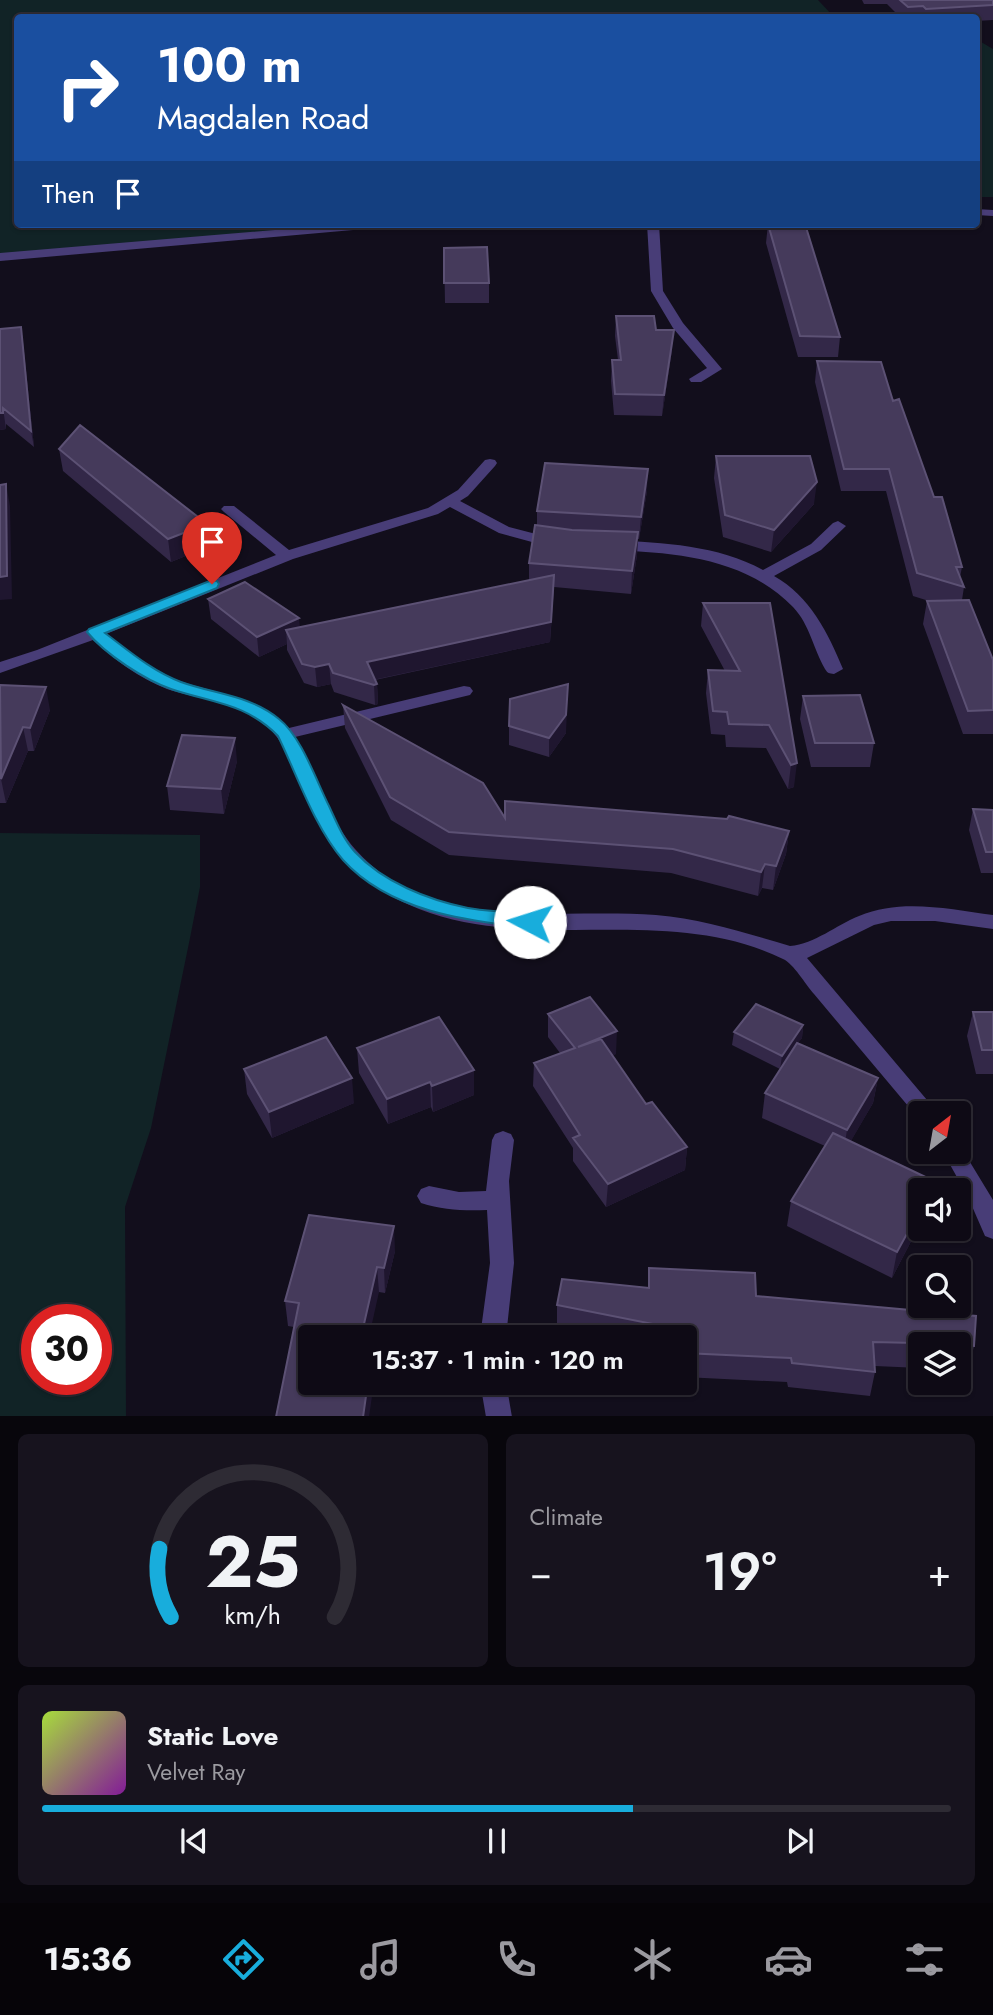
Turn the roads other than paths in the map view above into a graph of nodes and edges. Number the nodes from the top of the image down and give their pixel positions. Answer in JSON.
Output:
{"nodes":[{"id":1,"x":340,"y":228,"type":"edge"},
{"id":2,"x":653,"y":228,"type":"edge"},
{"id":3,"x":0,"y":257,"type":"edge"},
{"id":4,"x":696,"y":379,"type":"dead end"},
{"id":5,"x":489,"y":463,"type":"dead end"},
{"id":6,"x":451,"y":502,"type":"junction"},
{"id":7,"x":229,"y":509,"type":"dead end"},
{"id":8,"x":838,"y":526,"type":"dead end"},
{"id":9,"x":569,"y":544,"type":"edge"},
{"id":10,"x":592,"y":544,"type":"edge"},
{"id":11,"x":286,"y":556,"type":"junction"},
{"id":12,"x":765,"y":575,"type":"junction"},
{"id":13,"x":94,"y":632,"type":"junction"},
{"id":14,"x":0,"y":668,"type":"edge"},
{"id":15,"x":834,"y":669,"type":"dead end"},
{"id":16,"x":464,"y":691,"type":"dead end"},
{"id":17,"x":285,"y":734,"type":"junction"},
{"id":18,"x":993,"y":922,"type":"edge"},
{"id":19,"x":792,"y":954,"type":"junction"},
{"id":20,"x":917,"y":1101,"type":"edge"},
{"id":21,"x":503,"y":1140,"type":"dead end"},
{"id":22,"x":961,"y":1164,"type":"edge"},
{"id":23,"x":429,"y":1196,"type":"dead end"},
{"id":24,"x":499,"y":1200,"type":"junction"},
{"id":25,"x":993,"y":1229,"type":"edge"},
{"id":26,"x":494,"y":1325,"type":"edge"},
{"id":27,"x":495,"y":1395,"type":"edge"},
{"id":28,"x":499,"y":1416,"type":"edge"}],
"edges":[{"from":1,"to":3,"type":"street"},
{"from":2,"to":4,"type":"street"},
{"from":5,"to":6,"type":"street"},
{"from":6,"to":9,"type":"street"},
{"from":6,"to":11,"type":"street"},
{"from":7,"to":11,"type":"street"},
{"from":8,"to":12,"type":"street"},
{"from":10,"to":12,"type":"street"},
{"from":11,"to":13,"type":"street"},
{"from":12,"to":15,"type":"street"},
{"from":13,"to":14,"type":"street"},
{"from":13,"to":17,"type":"street"},
{"from":16,"to":17,"type":"street"},
{"from":17,"to":19,"type":"street"},
{"from":18,"to":19,"type":"street"},
{"from":19,"to":20,"type":"street"},
{"from":21,"to":24,"type":"street"},
{"from":22,"to":25,"type":"street"},
{"from":23,"to":24,"type":"street"},
{"from":24,"to":26,"type":"street"},
{"from":27,"to":28,"type":"street"}]}
